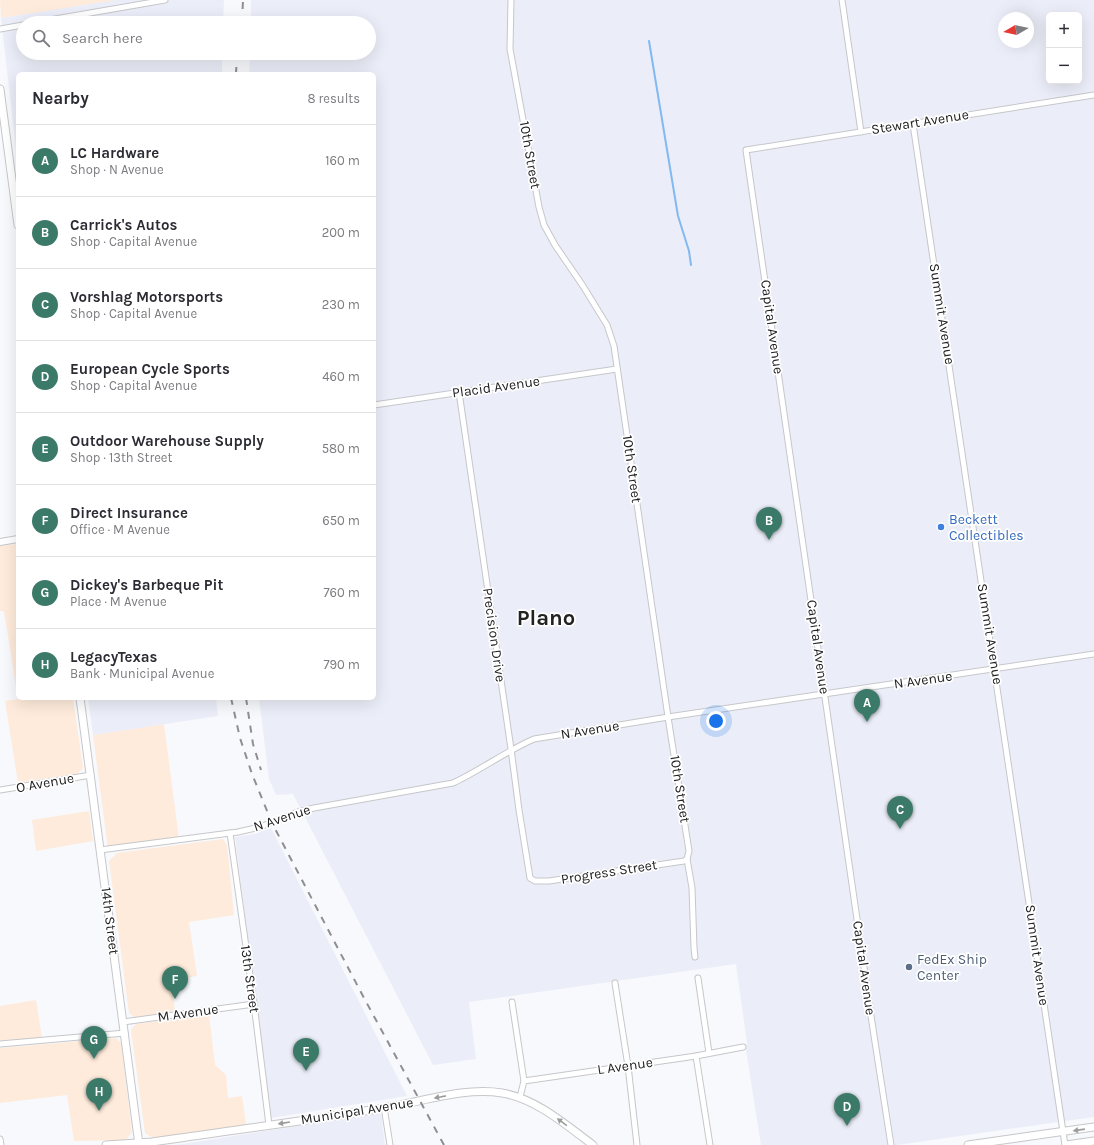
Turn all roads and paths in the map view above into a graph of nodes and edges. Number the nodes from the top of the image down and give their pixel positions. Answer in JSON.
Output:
{"nodes":[{"id":1,"x":165,"y":0,"type":"edge"},
{"id":2,"x":511,"y":0,"type":"edge"},
{"id":3,"x":842,"y":0,"type":"edge"},
{"id":4,"x":72,"y":16,"type":"edge"},
{"id":5,"x":16,"y":25,"type":"edge"},
{"id":6,"x":0,"y":28,"type":"edge"},
{"id":7,"x":0,"y":89,"type":"edge"},
{"id":8,"x":1094,"y":94,"type":"edge"},
{"id":9,"x":2,"y":117,"type":"edge"},
{"id":10,"x":913,"y":124,"type":"junction"},
{"id":11,"x":861,"y":132,"type":"junction"},
{"id":12,"x":746,"y":150,"type":"joint"},
{"id":13,"x":16,"y":212,"type":"edge"},
{"id":14,"x":617,"y":369,"type":"junction"},
{"id":15,"x":459,"y":392,"type":"junction"},
{"id":16,"x":376,"y":405,"type":"edge"},
{"id":17,"x":16,"y":539,"type":"edge"},
{"id":18,"x":0,"y":542,"type":"edge"},
{"id":19,"x":1094,"y":654,"type":"edge"},
{"id":20,"x":995,"y":669,"type":"junction"},
{"id":21,"x":825,"y":694,"type":"junction"},
{"id":22,"x":80,"y":700,"type":"edge"},
{"id":23,"x":668,"y":717,"type":"junction"},
{"id":24,"x":511,"y":749,"type":"junction"},
{"id":25,"x":90,"y":775,"type":"junction"},
{"id":26,"x":0,"y":790,"type":"edge"},
{"id":27,"x":230,"y":833,"type":"junction"},
{"id":28,"x":100,"y":850,"type":"junction"},
{"id":29,"x":688,"y":859,"type":"junction"},
{"id":30,"x":530,"y":878,"type":"joint"},
{"id":31,"x":695,"y":957,"type":"dead end"},
{"id":32,"x":698,"y":978,"type":"dead end"},
{"id":33,"x":615,"y":983,"type":"dead end"},
{"id":34,"x":512,"y":1002,"type":"dead end"},
{"id":35,"x":254,"y":1004,"type":"junction"},
{"id":36,"x":123,"y":1022,"type":"junction"},
{"id":37,"x":125,"y":1033,"type":"junction"},
{"id":38,"x":0,"y":1044,"type":"edge"},
{"id":39,"x":743,"y":1047,"type":"dead end"},
{"id":40,"x":709,"y":1053,"type":"junction"},
{"id":41,"x":696,"y":1056,"type":"junction"},
{"id":42,"x":628,"y":1066,"type":"junction"},
{"id":43,"x":524,"y":1081,"type":"junction"},
{"id":44,"x":520,"y":1097,"type":"junction"},
{"id":45,"x":384,"y":1108,"type":"junction"},
{"id":46,"x":269,"y":1125,"type":"junction"},
{"id":47,"x":1094,"y":1128,"type":"edge"},
{"id":48,"x":1063,"y":1132,"type":"junction"},
{"id":49,"x":0,"y":1139,"type":"edge"},
{"id":50,"x":1094,"y":1141,"type":"edge"},
{"id":51,"x":139,"y":1144,"type":"edge"},
{"id":52,"x":1,"y":1145,"type":"edge"},
{"id":53,"x":106,"y":1145,"type":"edge"},
{"id":54,"x":390,"y":1145,"type":"edge"},
{"id":55,"x":593,"y":1145,"type":"edge"},
{"id":56,"x":637,"y":1145,"type":"edge"},
{"id":57,"x":710,"y":1145,"type":"edge"},
{"id":58,"x":891,"y":1145,"type":"edge"},
{"id":59,"x":968,"y":1145,"type":"edge"},
{"id":60,"x":1065,"y":1145,"type":"edge"}],
"edges":[{"from":1,"to":4,"type":"street"},
{"from":2,"to":14,"type":"street","name":"10th Street"},
{"from":3,"to":11,"type":"street"},
{"from":5,"to":6,"type":"street"},
{"from":7,"to":9,"type":"main road"},
{"from":8,"to":10,"type":"street","name":"Stewart Avenue"},
{"from":9,"to":13,"type":"main road"},
{"from":10,"to":11,"type":"street","name":"Stewart Avenue"},
{"from":10,"to":20,"type":"street","name":"Summit Avenue"},
{"from":11,"to":12,"type":"street","name":"Stewart Avenue"},
{"from":12,"to":21,"type":"street","name":"Capital Avenue"},
{"from":14,"to":15,"type":"street","name":"Placid Avenue"},
{"from":14,"to":23,"type":"street","name":"10th Street"},
{"from":15,"to":16,"type":"street","name":"Placid Avenue"},
{"from":15,"to":24,"type":"street","name":"Precision Drive"},
{"from":17,"to":18,"type":"street"},
{"from":19,"to":20,"type":"street","name":"N Avenue"},
{"from":20,"to":21,"type":"street","name":"N Avenue"},
{"from":20,"to":48,"type":"street","name":"Summit Avenue"},
{"from":21,"to":23,"type":"street","name":"N Avenue"},
{"from":21,"to":58,"type":"street","name":"Capital Avenue"},
{"from":22,"to":25,"type":"main road","name":"14th Street"},
{"from":23,"to":24,"type":"street","name":"N Avenue"},
{"from":23,"to":29,"type":"street","name":"10th Street"},
{"from":24,"to":27,"type":"street","name":"N Avenue"},
{"from":24,"to":30,"type":"street","name":"Precision Drive"},
{"from":25,"to":26,"type":"street","name":"O Avenue"},
{"from":25,"to":28,"type":"main road","name":"14th Street"},
{"from":27,"to":28,"type":"street","name":"N Avenue"},
{"from":27,"to":35,"type":"street","name":"13th Street"},
{"from":28,"to":36,"type":"main road","name":"14th Street"},
{"from":29,"to":30,"type":"street","name":"Progress Street"},
{"from":29,"to":31,"type":"street","name":"10th Street"},
{"from":32,"to":40,"type":"street"},
{"from":33,"to":42,"type":"street"},
{"from":34,"to":43,"type":"street"},
{"from":35,"to":36,"type":"street","name":"M Avenue"},
{"from":35,"to":46,"type":"street","name":"13th Street"},
{"from":36,"to":37,"type":"main road","name":"14th Street"},
{"from":37,"to":38,"type":"street"},
{"from":37,"to":51,"type":"main road","name":"14th Street"},
{"from":39,"to":40,"type":"street","name":"L Avenue"},
{"from":40,"to":41,"type":"street","name":"L Avenue"},
{"from":41,"to":42,"type":"street","name":"L Avenue"},
{"from":41,"to":57,"type":"street"},
{"from":42,"to":43,"type":"street","name":"L Avenue"},
{"from":42,"to":56,"type":"street"},
{"from":43,"to":44,"type":"street"},
{"from":44,"to":45,"type":"main road","name":"Municipal Avenue","one_way":true},
{"from":55,"to":44,"type":"main road","name":"Municipal Avenue","one_way":true},
{"from":45,"to":46,"type":"main road","name":"Municipal Avenue","one_way":true},
{"from":45,"to":54,"type":"street"},
{"from":46,"to":51,"type":"main road","name":"Municipal Avenue"},
{"from":47,"to":48,"type":"main road","one_way":true},
{"from":48,"to":59,"type":"main road"},
{"from":48,"to":60,"type":"street","name":"Summit Avenue"},
{"from":49,"to":52,"type":"street"},
{"from":50,"to":60,"type":"main road"},
{"from":51,"to":53,"type":"main road","name":"Municipal Avenue"}]}
